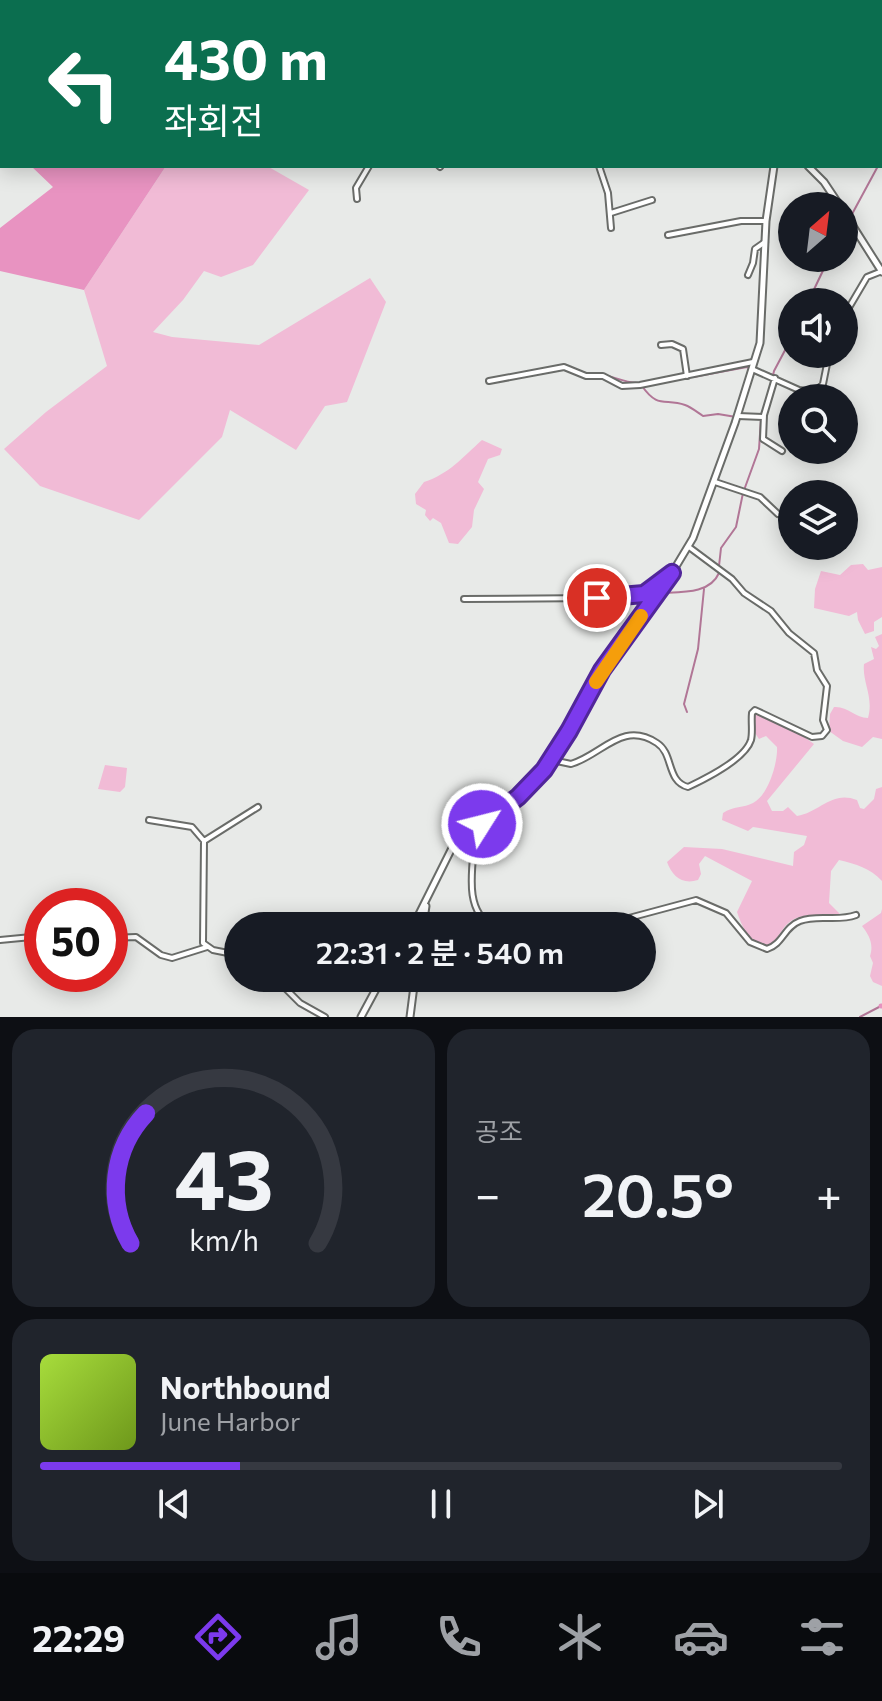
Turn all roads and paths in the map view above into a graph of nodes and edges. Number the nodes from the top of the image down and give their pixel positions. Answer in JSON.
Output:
{"nodes":[{"id":1,"x":368,"y":168,"type":"edge"},
{"id":2,"x":600,"y":168,"type":"edge"},
{"id":3,"x":774,"y":168,"type":"edge"},
{"id":4,"x":810,"y":168,"type":"edge"},
{"id":5,"x":831,"y":192,"type":"edge"},
{"id":6,"x":357,"y":199,"type":"dead end"},
{"id":7,"x":652,"y":200,"type":"dead end"},
{"id":8,"x":611,"y":213,"type":"junction"},
{"id":9,"x":766,"y":221,"type":"junction"},
{"id":10,"x":611,"y":228,"type":"dead end"},
{"id":11,"x":858,"y":233,"type":"edge"},
{"id":12,"x":668,"y":235,"type":"dead end"},
{"id":13,"x":765,"y":242,"type":"junction"},
{"id":14,"x":882,"y":271,"type":"edge"},
{"id":15,"x":748,"y":275,"type":"dead end"},
{"id":16,"x":858,"y":292,"type":"edge"},
{"id":17,"x":661,"y":345,"type":"dead end"},
{"id":18,"x":752,"y":367,"type":"junction"},
{"id":19,"x":826,"y":368,"type":"edge"},
{"id":20,"x":687,"y":376,"type":"junction"},
{"id":21,"x":773,"y":376,"type":"junction"},
{"id":22,"x":489,"y":381,"type":"dead end"},
{"id":23,"x":738,"y":417,"type":"junction"},
{"id":24,"x":764,"y":417,"type":"junction"},
{"id":25,"x":778,"y":448,"type":"edge"},
{"id":26,"x":715,"y":482,"type":"junction"},
{"id":27,"x":778,"y":514,"type":"dead end"},
{"id":28,"x":688,"y":546,"type":"junction"},
{"id":29,"x":672,"y":573,"type":"junction"},
{"id":30,"x":464,"y":599,"type":"dead end"},
{"id":31,"x":552,"y":760,"type":"junction"},
{"id":32,"x":258,"y":807,"type":"dead end"},
{"id":33,"x":149,"y":820,"type":"dead end"},
{"id":34,"x":475,"y":828,"type":"junction"},
{"id":35,"x":204,"y":841,"type":"junction"},
{"id":36,"x":426,"y":901,"type":"junction"},
{"id":37,"x":420,"y":912,"type":"edge"},
{"id":38,"x":425,"y":912,"type":"edge"},
{"id":39,"x":479,"y":912,"type":"edge"},
{"id":40,"x":651,"y":912,"type":"edge"},
{"id":41,"x":856,"y":915,"type":"dead end"},
{"id":42,"x":128,"y":937,"type":"edge"},
{"id":43,"x":24,"y":938,"type":"edge"},
{"id":44,"x":0,"y":940,"type":"edge"},
{"id":45,"x":208,"y":947,"type":"junction"},
{"id":46,"x":224,"y":951,"type":"edge"},
{"id":47,"x":289,"y":992,"type":"edge"},
{"id":48,"x":374,"y":992,"type":"edge"},
{"id":49,"x":413,"y":992,"type":"edge"},
{"id":50,"x":325,"y":1017,"type":"edge"},
{"id":51,"x":361,"y":1017,"type":"edge"},
{"id":52,"x":410,"y":1017,"type":"edge"}],
"edges":[{"from":1,"to":6,"type":"street"},
{"from":2,"to":8,"type":"street"},
{"from":3,"to":9,"type":"main road"},
{"from":4,"to":5,"type":"main road"},
{"from":7,"to":8,"type":"street"},
{"from":8,"to":10,"type":"street"},
{"from":9,"to":12,"type":"street"},
{"from":9,"to":13,"type":"main road"},
{"from":11,"to":14,"type":"main road"},
{"from":13,"to":15,"type":"street"},
{"from":13,"to":18,"type":"main road"},
{"from":14,"to":16,"type":"street"},
{"from":17,"to":20,"type":"street"},
{"from":18,"to":20,"type":"street"},
{"from":18,"to":21,"type":"street"},
{"from":18,"to":23,"type":"main road"},
{"from":19,"to":21,"type":"street"},
{"from":20,"to":22,"type":"street"},
{"from":21,"to":24,"type":"street"},
{"from":23,"to":24,"type":"street"},
{"from":23,"to":26,"type":"main road"},
{"from":24,"to":25,"type":"street"},
{"from":26,"to":27,"type":"street"},
{"from":26,"to":28,"type":"main road"},
{"from":28,"to":29,"type":"main road"},
{"from":28,"to":31,"type":"street"},
{"from":29,"to":30,"type":"street"},
{"from":29,"to":31,"type":"main road"},
{"from":31,"to":34,"type":"main road"},
{"from":32,"to":35,"type":"street"},
{"from":33,"to":35,"type":"street"},
{"from":34,"to":36,"type":"main road"},
{"from":34,"to":39,"type":"street"},
{"from":35,"to":45,"type":"street"},
{"from":36,"to":37,"type":"main road"},
{"from":36,"to":38,"type":"main road"},
{"from":40,"to":41,"type":"street"},
{"from":42,"to":45,"type":"street"},
{"from":43,"to":44,"type":"street"},
{"from":45,"to":46,"type":"street"},
{"from":47,"to":50,"type":"street"},
{"from":48,"to":51,"type":"main road"},
{"from":49,"to":52,"type":"main road"}]}
